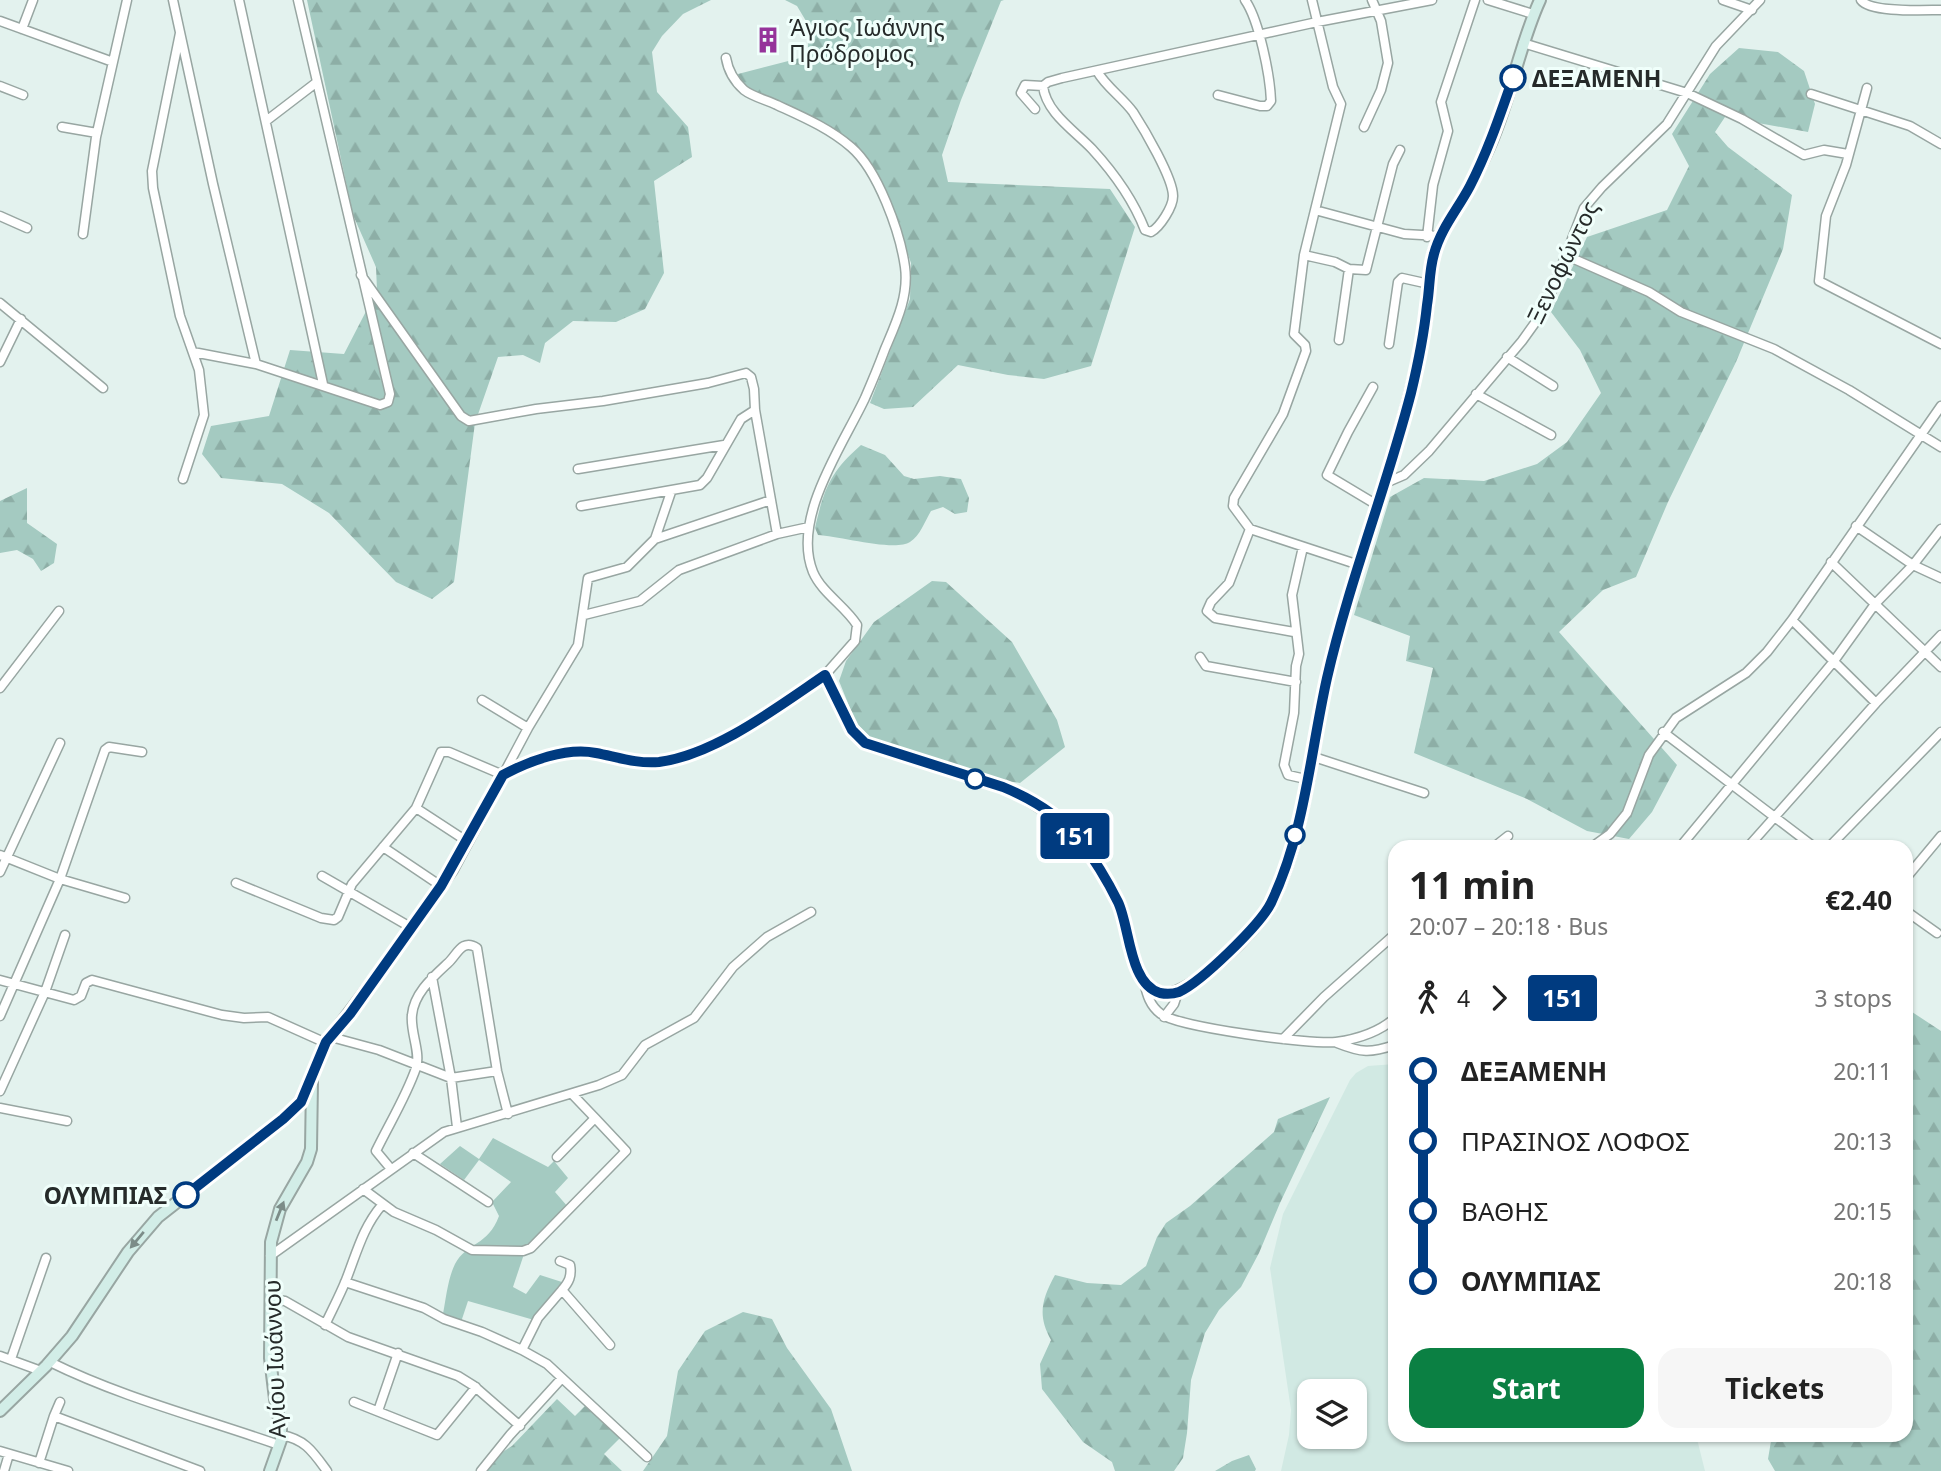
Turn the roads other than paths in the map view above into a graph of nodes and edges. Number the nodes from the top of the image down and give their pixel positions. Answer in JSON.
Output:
{"nodes":[{"id":1,"x":33,"y":0,"type":"edge"},
{"id":2,"x":127,"y":0,"type":"edge"},
{"id":3,"x":173,"y":0,"type":"edge"},
{"id":4,"x":239,"y":0,"type":"edge"},
{"id":5,"x":298,"y":0,"type":"edge"},
{"id":6,"x":1245,"y":0,"type":"edge"},
{"id":7,"x":1312,"y":0,"type":"edge"},
{"id":8,"x":1372,"y":0,"type":"edge"},
{"id":9,"x":1432,"y":0,"type":"edge"},
{"id":10,"x":1475,"y":0,"type":"edge"},
{"id":11,"x":1488,"y":0,"type":"edge"},
{"id":12,"x":1540,"y":0,"type":"edge"},
{"id":13,"x":1723,"y":0,"type":"edge"},
{"id":14,"x":1760,"y":0,"type":"edge"},
{"id":15,"x":1861,"y":0,"type":"edge"},
{"id":16,"x":1377,"y":10,"type":"junction"},
{"id":17,"x":1752,"y":10,"type":"junction"},
{"id":18,"x":1941,"y":10,"type":"edge"},
{"id":19,"x":1534,"y":14,"type":"junction"},
{"id":20,"x":0,"y":21,"type":"edge"},
{"id":21,"x":1317,"y":22,"type":"junction"},
{"id":22,"x":22,"y":29,"type":"junction"},
{"id":23,"x":180,"y":33,"type":"junction"},
{"id":24,"x":1259,"y":36,"type":"junction"},
{"id":25,"x":1523,"y":43,"type":"junction"},
{"id":26,"x":726,"y":58,"type":"dead end"},
{"id":27,"x":113,"y":62,"type":"junction"},
{"id":28,"x":1097,"y":71,"type":"junction"},
{"id":29,"x":317,"y":82,"type":"junction"},
{"id":30,"x":0,"y":86,"type":"edge"},
{"id":31,"x":1043,"y":86,"type":"junction"},
{"id":32,"x":1867,"y":89,"type":"dead end"},
{"id":33,"x":1687,"y":93,"type":"junction"},
{"id":34,"x":1811,"y":94,"type":"dead end"},
{"id":35,"x":23,"y":95,"type":"dead end"},
{"id":36,"x":1218,"y":95,"type":"dead end"},
{"id":37,"x":1035,"y":109,"type":"dead end"},
{"id":38,"x":1860,"y":110,"type":"junction"},
{"id":39,"x":266,"y":121,"type":"junction"},
{"id":40,"x":62,"y":127,"type":"dead end"},
{"id":41,"x":1364,"y":127,"type":"dead end"},
{"id":42,"x":97,"y":133,"type":"junction"},
{"id":43,"x":1941,"y":144,"type":"edge"},
{"id":44,"x":1400,"y":150,"type":"dead end"},
{"id":45,"x":1848,"y":154,"type":"junction"},
{"id":46,"x":1315,"y":211,"type":"junction"},
{"id":47,"x":0,"y":216,"type":"edge"},
{"id":48,"x":27,"y":228,"type":"dead end"},
{"id":49,"x":1377,"y":228,"type":"junction"},
{"id":50,"x":83,"y":234,"type":"dead end"},
{"id":51,"x":1440,"y":236,"type":"junction"},
{"id":52,"x":1427,"y":237,"type":"junction"},
{"id":53,"x":1304,"y":255,"type":"junction"},
{"id":54,"x":1565,"y":256,"type":"junction"},
{"id":55,"x":1349,"y":269,"type":"junction"},
{"id":56,"x":361,"y":275,"type":"junction"},
{"id":57,"x":1429,"y":284,"type":"junction"},
{"id":58,"x":0,"y":303,"type":"edge"},
{"id":59,"x":21,"y":319,"type":"junction"},
{"id":60,"x":1339,"y":340,"type":"dead end"},
{"id":61,"x":1389,"y":344,"type":"dead end"},
{"id":62,"x":1941,"y":344,"type":"edge"},
{"id":63,"x":193,"y":352,"type":"junction"},
{"id":64,"x":1507,"y":357,"type":"junction"},
{"id":65,"x":0,"y":362,"type":"edge"},
{"id":66,"x":256,"y":365,"type":"junction"},
{"id":67,"x":323,"y":384,"type":"junction"},
{"id":68,"x":1553,"y":386,"type":"dead end"},
{"id":69,"x":1373,"y":387,"type":"dead end"},
{"id":70,"x":103,"y":388,"type":"dead end"},
{"id":71,"x":1476,"y":394,"type":"junction"},
{"id":72,"x":1941,"y":405,"type":"edge"},
{"id":73,"x":755,"y":410,"type":"junction"},
{"id":74,"x":1921,"y":434,"type":"junction"},
{"id":75,"x":1551,"y":435,"type":"dead end"},
{"id":76,"x":724,"y":444,"type":"junction"},
{"id":77,"x":1941,"y":447,"type":"edge"},
{"id":78,"x":578,"y":469,"type":"dead end"},
{"id":79,"x":183,"y":479,"type":"dead end"},
{"id":80,"x":1383,"y":484,"type":"junction"},
{"id":81,"x":671,"y":492,"type":"junction"},
{"id":82,"x":771,"y":500,"type":"junction"},
{"id":83,"x":1377,"y":505,"type":"junction"},
{"id":84,"x":581,"y":506,"type":"dead end"},
{"id":85,"x":1856,"y":526,"type":"junction"},
{"id":86,"x":809,"y":527,"type":"junction"},
{"id":87,"x":1250,"y":529,"type":"junction"},
{"id":88,"x":1941,"y":529,"type":"edge"},
{"id":89,"x":777,"y":534,"type":"junction"},
{"id":90,"x":654,"y":539,"type":"junction"},
{"id":91,"x":1303,"y":547,"type":"junction"},
{"id":92,"x":1831,"y":562,"type":"junction"},
{"id":93,"x":1359,"y":565,"type":"junction"},
{"id":94,"x":1913,"y":565,"type":"junction"},
{"id":95,"x":1941,"y":578,"type":"edge"},
{"id":96,"x":1875,"y":604,"type":"junction"},
{"id":97,"x":59,"y":611,"type":"dead end"},
{"id":98,"x":584,"y":615,"type":"junction"},
{"id":99,"x":1791,"y":620,"type":"junction"},
{"id":100,"x":1294,"y":632,"type":"junction"},
{"id":101,"x":1941,"y":635,"type":"edge"},
{"id":102,"x":1924,"y":650,"type":"junction"},
{"id":103,"x":1200,"y":657,"type":"dead end"},
{"id":104,"x":1834,"y":661,"type":"junction"},
{"id":105,"x":1941,"y":667,"type":"edge"},
{"id":106,"x":825,"y":675,"type":"junction"},
{"id":107,"x":1296,"y":682,"type":"junction"},
{"id":108,"x":0,"y":688,"type":"edge"},
{"id":109,"x":482,"y":700,"type":"dead end"},
{"id":110,"x":1876,"y":703,"type":"junction"},
{"id":111,"x":528,"y":728,"type":"junction"},
{"id":112,"x":1664,"y":732,"type":"junction"},
{"id":113,"x":1941,"y":732,"type":"edge"},
{"id":114,"x":60,"y":743,"type":"dead end"},
{"id":115,"x":142,"y":752,"type":"dead end"},
{"id":116,"x":1314,"y":757,"type":"junction"},
{"id":117,"x":503,"y":775,"type":"junction"},
{"id":118,"x":1310,"y":780,"type":"junction"},
{"id":119,"x":1732,"y":785,"type":"junction"},
{"id":120,"x":1423,"y":793,"type":"dead end"},
{"id":121,"x":416,"y":808,"type":"junction"},
{"id":122,"x":1773,"y":817,"type":"junction"},
{"id":123,"x":1508,"y":836,"type":"dead end"},
{"id":124,"x":1941,"y":836,"type":"edge"},
{"id":125,"x":1503,"y":840,"type":"edge"},
{"id":126,"x":1602,"y":840,"type":"edge"},
{"id":127,"x":1686,"y":840,"type":"edge"},
{"id":128,"x":1754,"y":840,"type":"edge"},
{"id":129,"x":1804,"y":840,"type":"edge"},
{"id":130,"x":1836,"y":840,"type":"edge"},
{"id":131,"x":468,"y":842,"type":"junction"},
{"id":132,"x":383,"y":847,"type":"junction"},
{"id":133,"x":3,"y":857,"type":"edge"},
{"id":134,"x":1913,"y":870,"type":"edge"},
{"id":135,"x":0,"y":872,"type":"edge"},
{"id":136,"x":322,"y":876,"type":"dead end"},
{"id":137,"x":60,"y":879,"type":"junction"},
{"id":138,"x":236,"y":883,"type":"dead end"},
{"id":139,"x":441,"y":886,"type":"junction"},
{"id":140,"x":350,"y":890,"type":"junction"},
{"id":141,"x":125,"y":898,"type":"dead end"},
{"id":142,"x":811,"y":912,"type":"dead end"},
{"id":143,"x":1913,"y":916,"type":"edge"},
{"id":144,"x":412,"y":928,"type":"junction"},
{"id":145,"x":1937,"y":933,"type":"dead end"},
{"id":146,"x":65,"y":935,"type":"dead end"},
{"id":147,"x":1388,"y":940,"type":"edge"},
{"id":148,"x":432,"y":977,"type":"junction"},
{"id":149,"x":0,"y":980,"type":"edge"},
{"id":150,"x":1144,"y":982,"type":"junction"},
{"id":151,"x":13,"y":985,"type":"junction"},
{"id":152,"x":45,"y":992,"type":"junction"},
{"id":153,"x":1178,"y":992,"type":"junction"},
{"id":154,"x":0,"y":1016,"type":"edge"},
{"id":155,"x":1164,"y":1017,"type":"junction"},
{"id":156,"x":1388,"y":1023,"type":"edge"},
{"id":157,"x":1283,"y":1039,"type":"junction"},
{"id":158,"x":328,"y":1040,"type":"junction"},
{"id":159,"x":1335,"y":1042,"type":"junction"},
{"id":160,"x":1388,"y":1047,"type":"edge"},
{"id":161,"x":417,"y":1065,"type":"junction"},
{"id":162,"x":497,"y":1070,"type":"junction"},
{"id":163,"x":451,"y":1078,"type":"junction"},
{"id":164,"x":312,"y":1079,"type":"junction"},
{"id":165,"x":0,"y":1091,"type":"edge"},
{"id":166,"x":572,"y":1094,"type":"junction"},
{"id":167,"x":0,"y":1108,"type":"edge"},
{"id":168,"x":508,"y":1114,"type":"junction"},
{"id":169,"x":596,"y":1118,"type":"junction"},
{"id":170,"x":67,"y":1121,"type":"dead end"},
{"id":171,"x":457,"y":1127,"type":"junction"},
{"id":172,"x":413,"y":1153,"type":"junction"},
{"id":173,"x":556,"y":1157,"type":"dead end"},
{"id":174,"x":391,"y":1169,"type":"junction"},
{"id":175,"x":363,"y":1189,"type":"junction"},
{"id":176,"x":488,"y":1202,"type":"dead end"},
{"id":177,"x":382,"y":1205,"type":"junction"},
{"id":178,"x":270,"y":1256,"type":"junction"},
{"id":179,"x":46,"y":1258,"type":"dead end"},
{"id":180,"x":560,"y":1261,"type":"dead end"},
{"id":181,"x":345,"y":1282,"type":"junction"},
{"id":182,"x":562,"y":1290,"type":"junction"},
{"id":183,"x":270,"y":1299,"type":"junction"},
{"id":184,"x":325,"y":1325,"type":"junction"},
{"id":185,"x":610,"y":1345,"type":"dead end"},
{"id":186,"x":522,"y":1350,"type":"junction"},
{"id":187,"x":398,"y":1353,"type":"junction"},
{"id":188,"x":0,"y":1356,"type":"edge"},
{"id":189,"x":10,"y":1359,"type":"junction"},
{"id":190,"x":50,"y":1362,"type":"junction"},
{"id":191,"x":41,"y":1371,"type":"junction"},
{"id":192,"x":562,"y":1378,"type":"junction"},
{"id":193,"x":476,"y":1387,"type":"junction"},
{"id":194,"x":61,"y":1402,"type":"dead end"},
{"id":195,"x":354,"y":1402,"type":"dead end"},
{"id":196,"x":0,"y":1410,"type":"edge"},
{"id":197,"x":378,"y":1411,"type":"junction"},
{"id":198,"x":54,"y":1416,"type":"junction"},
{"id":199,"x":520,"y":1426,"type":"junction"},
{"id":200,"x":280,"y":1440,"type":"junction"},
{"id":201,"x":4,"y":1453,"type":"edge"},
{"id":202,"x":647,"y":1457,"type":"dead end"},
{"id":203,"x":39,"y":1463,"type":"junction"},
{"id":204,"x":58,"y":1470,"type":"edge"},
{"id":205,"x":4,"y":1471,"type":"edge"},
{"id":206,"x":68,"y":1471,"type":"edge"},
{"id":207,"x":200,"y":1471,"type":"edge"},
{"id":208,"x":270,"y":1471,"type":"edge"},
{"id":209,"x":327,"y":1471,"type":"edge"},
{"id":210,"x":481,"y":1471,"type":"edge"}],
"edges":[{"from":1,"to":22,"type":"street"},
{"from":2,"to":27,"type":"street"},
{"from":3,"to":23,"type":"street"},
{"from":4,"to":39,"type":"street"},
{"from":5,"to":29,"type":"street"},
{"from":6,"to":24,"type":"street"},
{"from":7,"to":21,"type":"street"},
{"from":8,"to":16,"type":"street"},
{"from":9,"to":16,"type":"street"},
{"from":10,"to":52,"type":"street"},
{"from":11,"to":19,"type":"street"},
{"from":12,"to":19,"type":"street"},
{"from":13,"to":17,"type":"street"},
{"from":14,"to":17,"type":"street","name":"Ξενοφώντος"},
{"from":15,"to":18,"type":"street"},
{"from":16,"to":21,"type":"street"},
{"from":16,"to":41,"type":"street"},
{"from":17,"to":33,"type":"street","name":"Ξενοφώντος"},
{"from":19,"to":25,"type":"street"},
{"from":20,"to":22,"type":"street"},
{"from":21,"to":24,"type":"street"},
{"from":21,"to":46,"type":"street"},
{"from":22,"to":27,"type":"street"},
{"from":23,"to":63,"type":"street"},
{"from":23,"to":66,"type":"street"},
{"from":24,"to":28,"type":"street"},
{"from":24,"to":36,"type":"street"},
{"from":25,"to":33,"type":"street"},
{"from":25,"to":51,"type":"street"},
{"from":26,"to":86,"type":"street"},
{"from":27,"to":42,"type":"street"},
{"from":28,"to":31,"type":"street"},
{"from":28,"to":31,"type":"street"},
{"from":29,"to":39,"type":"street"},
{"from":29,"to":56,"type":"street"},
{"from":30,"to":35,"type":"street"},
{"from":31,"to":37,"type":"street"},
{"from":32,"to":38,"type":"street"},
{"from":33,"to":45,"type":"street"},
{"from":33,"to":54,"type":"street","name":"Ξενοφώντος"},
{"from":34,"to":38,"type":"street"},
{"from":38,"to":43,"type":"street"},
{"from":38,"to":45,"type":"street"},
{"from":39,"to":67,"type":"street"},
{"from":40,"to":42,"type":"street"},
{"from":42,"to":50,"type":"street"},
{"from":44,"to":49,"type":"street"},
{"from":45,"to":62,"type":"street"},
{"from":46,"to":49,"type":"street"},
{"from":46,"to":53,"type":"street"},
{"from":47,"to":48,"type":"street"},
{"from":49,"to":52,"type":"street"},
{"from":49,"to":55,"type":"street"},
{"from":51,"to":52,"type":"street"},
{"from":51,"to":57,"type":"street"},
{"from":53,"to":55,"type":"street"},
{"from":53,"to":87,"type":"street"},
{"from":54,"to":64,"type":"street","name":"Ξενοφώντος"},
{"from":54,"to":74,"type":"street"},
{"from":55,"to":60,"type":"street"},
{"from":56,"to":67,"type":"street"},
{"from":56,"to":73,"type":"street"},
{"from":57,"to":61,"type":"street"},
{"from":57,"to":80,"type":"street"},
{"from":58,"to":59,"type":"street"},
{"from":59,"to":65,"type":"street"},
{"from":59,"to":70,"type":"street"},
{"from":63,"to":66,"type":"street"},
{"from":63,"to":79,"type":"street"},
{"from":64,"to":68,"type":"street"},
{"from":64,"to":71,"type":"street","name":"Ξενοφώντος"},
{"from":66,"to":67,"type":"street"},
{"from":69,"to":83,"type":"street"},
{"from":71,"to":75,"type":"street"},
{"from":71,"to":80,"type":"street","name":"Ξενοφώντος"},
{"from":72,"to":74,"type":"street"},
{"from":73,"to":76,"type":"street"},
{"from":73,"to":82,"type":"street"},
{"from":74,"to":77,"type":"street"},
{"from":74,"to":85,"type":"street"},
{"from":76,"to":78,"type":"street"},
{"from":76,"to":81,"type":"street"},
{"from":80,"to":83,"type":"street"},
{"from":81,"to":84,"type":"street"},
{"from":81,"to":90,"type":"street"},
{"from":82,"to":89,"type":"street"},
{"from":82,"to":90,"type":"street"},
{"from":83,"to":93,"type":"street"},
{"from":85,"to":92,"type":"street"},
{"from":85,"to":94,"type":"street"},
{"from":86,"to":89,"type":"street"},
{"from":86,"to":106,"type":"street"},
{"from":87,"to":91,"type":"street"},
{"from":87,"to":100,"type":"street"},
{"from":88,"to":94,"type":"street"},
{"from":89,"to":98,"type":"street"},
{"from":90,"to":98,"type":"street"},
{"from":91,"to":93,"type":"street"},
{"from":91,"to":100,"type":"street"},
{"from":92,"to":96,"type":"street"},
{"from":92,"to":99,"type":"street"},
{"from":93,"to":116,"type":"street"},
{"from":94,"to":95,"type":"street"},
{"from":94,"to":96,"type":"street"},
{"from":96,"to":102,"type":"street"},
{"from":96,"to":104,"type":"street"},
{"from":97,"to":108,"type":"street"},
{"from":98,"to":111,"type":"street"},
{"from":99,"to":104,"type":"street"},
{"from":99,"to":112,"type":"street"},
{"from":100,"to":107,"type":"street"},
{"from":101,"to":102,"type":"street"},
{"from":102,"to":105,"type":"street"},
{"from":102,"to":110,"type":"street"},
{"from":103,"to":107,"type":"street"},
{"from":104,"to":110,"type":"street"},
{"from":104,"to":119,"type":"street"},
{"from":106,"to":117,"type":"street"},
{"from":106,"to":150,"type":"street"},
{"from":107,"to":118,"type":"street"},
{"from":109,"to":111,"type":"street"},
{"from":110,"to":122,"type":"street"},
{"from":111,"to":117,"type":"street"},
{"from":112,"to":119,"type":"street"},
{"from":112,"to":126,"type":"street"},
{"from":113,"to":130,"type":"street"},
{"from":114,"to":133,"type":"street"},
{"from":115,"to":137,"type":"street"},
{"from":116,"to":118,"type":"street"},
{"from":116,"to":120,"type":"street"},
{"from":117,"to":121,"type":"street"},
{"from":117,"to":131,"type":"street","name":"Αγίου Ιωάννου"},
{"from":118,"to":153,"type":"street"},
{"from":119,"to":122,"type":"street"},
{"from":119,"to":127,"type":"street"},
{"from":121,"to":131,"type":"street"},
{"from":121,"to":132,"type":"street"},
{"from":122,"to":128,"type":"street"},
{"from":122,"to":129,"type":"street"},
{"from":123,"to":125,"type":"street"},
{"from":124,"to":134,"type":"street"},
{"from":131,"to":139,"type":"street","name":"Αγίου Ιωάννου"},
{"from":132,"to":139,"type":"street"},
{"from":132,"to":140,"type":"street"},
{"from":133,"to":135,"type":"street"},
{"from":133,"to":137,"type":"street"},
{"from":136,"to":140,"type":"street"},
{"from":137,"to":141,"type":"street"},
{"from":137,"to":151,"type":"street"},
{"from":138,"to":140,"type":"street"},
{"from":139,"to":144,"type":"street","name":"Αγίου Ιωάννου"},
{"from":140,"to":144,"type":"street"},
{"from":142,"to":166,"type":"street"},
{"from":143,"to":145,"type":"street"},
{"from":144,"to":158,"type":"street","name":"Αγίου Ιωάννου"},
{"from":146,"to":152,"type":"street"},
{"from":147,"to":157,"type":"street"},
{"from":148,"to":161,"type":"street"},
{"from":148,"to":162,"type":"street"},
{"from":148,"to":163,"type":"street"},
{"from":149,"to":151,"type":"street"},
{"from":150,"to":153,"type":"street"},
{"from":150,"to":155,"type":"street"},
{"from":151,"to":152,"type":"street"},
{"from":151,"to":154,"type":"street"},
{"from":152,"to":158,"type":"street"},
{"from":152,"to":165,"type":"street"},
{"from":153,"to":155,"type":"street"},
{"from":155,"to":157,"type":"street"},
{"from":156,"to":159,"type":"street"},
{"from":157,"to":159,"type":"street"},
{"from":158,"to":161,"type":"street"},
{"from":158,"to":164,"type":"street","name":"Αγίου Ιωάννου"},
{"from":159,"to":160,"type":"street"},
{"from":161,"to":163,"type":"street"},
{"from":161,"to":174,"type":"street"},
{"from":162,"to":163,"type":"street"},
{"from":162,"to":168,"type":"street"},
{"from":163,"to":171,"type":"street"},
{"from":178,"to":164,"type":"street","name":"Αγίου Ιωάννου","one_way":true},
{"from":164,"to":190,"type":"street","one_way":true},
{"from":166,"to":168,"type":"street"},
{"from":166,"to":169,"type":"street"},
{"from":167,"to":170,"type":"street"},
{"from":168,"to":171,"type":"street"},
{"from":169,"to":173,"type":"street"},
{"from":169,"to":177,"type":"street"},
{"from":171,"to":172,"type":"street"},
{"from":172,"to":174,"type":"street"},
{"from":172,"to":176,"type":"street"},
{"from":174,"to":175,"type":"street"},
{"from":175,"to":177,"type":"street"},
{"from":175,"to":178,"type":"street"},
{"from":177,"to":181,"type":"street"},
{"from":178,"to":183,"type":"street","name":"Αγίου Ιωάννου"},
{"from":179,"to":189,"type":"street"},
{"from":180,"to":182,"type":"street"},
{"from":181,"to":184,"type":"street"},
{"from":181,"to":186,"type":"street"},
{"from":182,"to":185,"type":"street"},
{"from":182,"to":186,"type":"street"},
{"from":183,"to":184,"type":"street"},
{"from":183,"to":200,"type":"street","name":"Αγίου Ιωάννου"},
{"from":184,"to":187,"type":"street"},
{"from":186,"to":192,"type":"street"},
{"from":187,"to":193,"type":"street"},
{"from":187,"to":197,"type":"street"},
{"from":188,"to":189,"type":"street"},
{"from":189,"to":191,"type":"street"},
{"from":190,"to":191,"type":"street"},
{"from":190,"to":200,"type":"street"},
{"from":191,"to":196,"type":"street"},
{"from":192,"to":199,"type":"street"},
{"from":192,"to":202,"type":"street"},
{"from":193,"to":197,"type":"street"},
{"from":193,"to":199,"type":"street"},
{"from":194,"to":198,"type":"street"},
{"from":195,"to":197,"type":"street"},
{"from":198,"to":203,"type":"street"},
{"from":198,"to":207,"type":"street"},
{"from":199,"to":210,"type":"street"},
{"from":200,"to":208,"type":"street","name":"Αγίου Ιωάννου"},
{"from":200,"to":209,"type":"street"},
{"from":201,"to":203,"type":"street"},
{"from":201,"to":205,"type":"street"},
{"from":203,"to":204,"type":"street"},
{"from":204,"to":206,"type":"street"}]}
